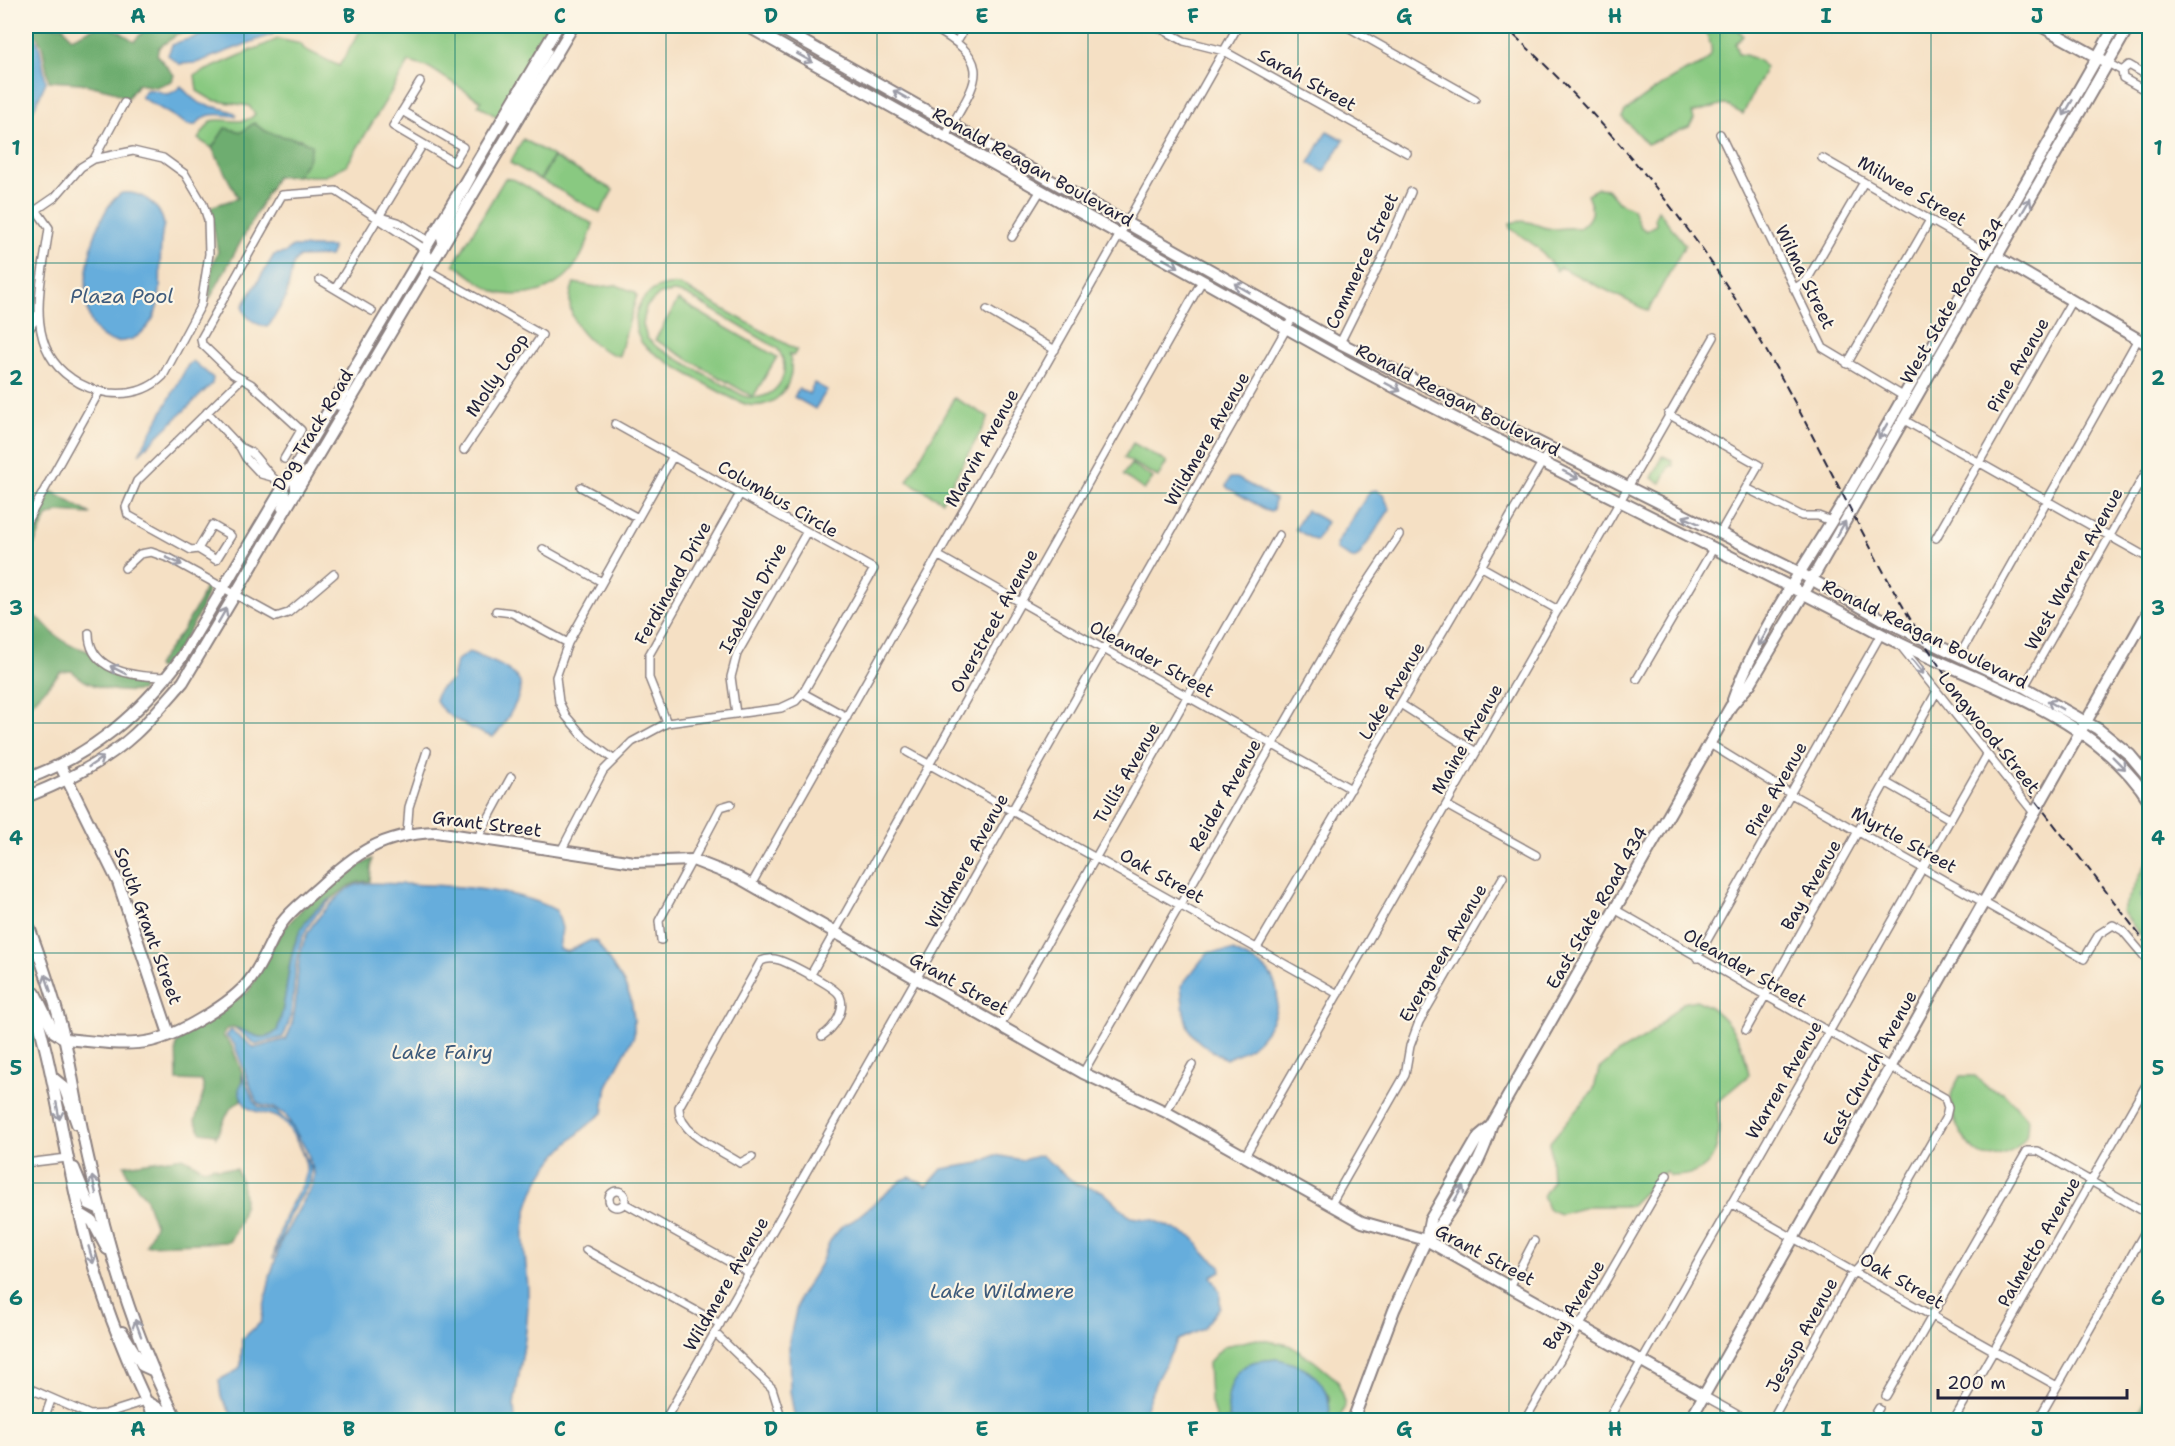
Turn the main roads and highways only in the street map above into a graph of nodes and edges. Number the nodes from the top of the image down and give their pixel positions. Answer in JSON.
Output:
{"nodes":[{"id":1,"x":573,"y":26,"type":"edge"},
{"id":2,"x":776,"y":26,"type":"edge"},
{"id":3,"x":2041,"y":26,"type":"edge"},
{"id":4,"x":2115,"y":26,"type":"edge"},
{"id":5,"x":2129,"y":26,"type":"edge"},
{"id":6,"x":557,"y":27,"type":"edge"},
{"id":7,"x":752,"y":27,"type":"edge"},
{"id":8,"x":2097,"y":57,"type":"junction"},
{"id":9,"x":2108,"y":63,"type":"junction"},
{"id":10,"x":1995,"y":236,"type":"junction"},
{"id":11,"x":1986,"y":252,"type":"junction"},
{"id":12,"x":1997,"y":257,"type":"junction"},
{"id":13,"x":1986,"y":276,"type":"junction"},
{"id":14,"x":2150,"y":346,"type":"edge"},
{"id":15,"x":1760,"y":545,"type":"dead end"},
{"id":16,"x":1777,"y":562,"type":"junction"},
{"id":17,"x":1800,"y":573,"type":"junction"},
{"id":18,"x":1812,"y":579,"type":"junction"},
{"id":19,"x":1792,"y":586,"type":"junction"},
{"id":20,"x":1804,"y":593,"type":"junction"},
{"id":21,"x":2150,"y":609,"type":"edge"},
{"id":22,"x":1731,"y":706,"type":"junction"},
{"id":23,"x":2086,"y":723,"type":"junction"},
{"id":24,"x":2080,"y":733,"type":"junction"},
{"id":25,"x":61,"y":767,"type":"junction"},
{"id":26,"x":26,"y":779,"type":"edge"},
{"id":27,"x":2150,"y":779,"type":"edge"},
{"id":28,"x":69,"y":780,"type":"junction"},
{"id":29,"x":26,"y":797,"type":"edge"},
{"id":30,"x":2150,"y":802,"type":"edge"},
{"id":31,"x":26,"y":920,"type":"edge"},
{"id":32,"x":26,"y":978,"type":"edge"},
{"id":33,"x":169,"y":1034,"type":"junction"},
{"id":34,"x":64,"y":1039,"type":"junction"},
{"id":35,"x":52,"y":1077,"type":"junction"},
{"id":36,"x":84,"y":1141,"type":"junction"},
{"id":37,"x":68,"y":1158,"type":"junction"},
{"id":38,"x":100,"y":1209,"type":"junction"},
{"id":39,"x":79,"y":1213,"type":"junction"},
{"id":40,"x":1426,"y":1240,"type":"junction"},
{"id":41,"x":114,"y":1262,"type":"junction"},
{"id":42,"x":111,"y":1317,"type":"junction"},
{"id":43,"x":154,"y":1371,"type":"junction"},
{"id":44,"x":1704,"y":1396,"type":"junction"},
{"id":45,"x":146,"y":1401,"type":"junction"},
{"id":46,"x":155,"y":1420,"type":"edge"},
{"id":47,"x":167,"y":1420,"type":"edge"},
{"id":48,"x":177,"y":1420,"type":"edge"},
{"id":49,"x":1353,"y":1420,"type":"edge"},
{"id":50,"x":1690,"y":1420,"type":"edge"}],
"edges":[{"from":28,"to":1,"type":"main road","name":"Dog Track Road","one_way":true},
{"from":16,"to":2,"type":"main road","name":"Ronald Reagan Boulevard","one_way":true},
{"from":3,"to":8,"type":"main road"},
{"from":4,"to":8,"type":"main road","name":"West State Road 434"},
{"from":5,"to":9,"type":"main road","name":"West State Road 434"},
{"from":6,"to":25,"type":"main road","name":"Dog Track Road"},
{"from":7,"to":19,"type":"main road","name":"Ronald Reagan Boulevard","one_way":true},
{"from":8,"to":9,"type":"main road"},
{"from":8,"to":10,"type":"main road","name":"West State Road 434","one_way":true},
{"from":12,"to":9,"type":"main road","name":"West State Road 434","one_way":true},
{"from":10,"to":11,"type":"main road","name":"West State Road 434"},
{"from":10,"to":12,"type":"main road"},
{"from":11,"to":13,"type":"main road"},
{"from":11,"to":17,"type":"main road","name":"West State Road 434","one_way":true},
{"from":12,"to":13,"type":"main road","name":"West State Road 434"},
{"from":12,"to":14,"type":"main road"},
{"from":18,"to":13,"type":"main road","name":"West State Road 434","one_way":true},
{"from":15,"to":16,"type":"main road"},
{"from":16,"to":17,"type":"main road","name":"Ronald Reagan Boulevard"},
{"from":17,"to":18,"type":"main road","name":"Ronald Reagan Boulevard"},
{"from":17,"to":19,"type":"main road","name":"West State Road 434"},
{"from":18,"to":20,"type":"main road","name":"West State Road 434"},
{"from":23,"to":18,"type":"main road","name":"Ronald Reagan Boulevard","one_way":true},
{"from":19,"to":20,"type":"main road","name":"Ronald Reagan Boulevard"},
{"from":19,"to":22,"type":"main road","name":"East State Road 434","one_way":true},
{"from":20,"to":22,"type":"main road","name":"East State Road 434"},
{"from":20,"to":24,"type":"main road","name":"Ronald Reagan Boulevard"},
{"from":21,"to":23,"type":"main road","name":"East Church Avenue"},
{"from":22,"to":40,"type":"main road","name":"East State Road 434"},
{"from":23,"to":24,"type":"main road","name":"East Church Avenue"},
{"from":23,"to":27,"type":"main road","name":"Ronald Reagan Boulevard"},
{"from":24,"to":30,"type":"main road","name":"Ronald Reagan Boulevard","one_way":true},
{"from":24,"to":44,"type":"main road","name":"East Church Avenue"},
{"from":25,"to":26,"type":"main road","name":"Dog Track Road"},
{"from":25,"to":28,"type":"main road","name":"South Grant Street"},
{"from":28,"to":29,"type":"main road","name":"Dog Track Road"},
{"from":28,"to":33,"type":"main road","name":"South Grant Street"},
{"from":34,"to":31,"type":"main road","one_way":true},
{"from":32,"to":34,"type":"main road"},
{"from":32,"to":35,"type":"main road"},
{"from":33,"to":34,"type":"main road","name":"Grant Street"},
{"from":33,"to":40,"type":"main road","name":"Grant Street"},
{"from":34,"to":36,"type":"main road"},
{"from":35,"to":36,"type":"main road"},
{"from":35,"to":37,"type":"main road","one_way":true},
{"from":38,"to":36,"type":"main road","one_way":true},
{"from":37,"to":38,"type":"main road"},
{"from":37,"to":39,"type":"main road"},
{"from":38,"to":41,"type":"main road"},
{"from":39,"to":41,"type":"main road"},
{"from":39,"to":42,"type":"main road","one_way":true},
{"from":40,"to":44,"type":"main road","name":"Grant Street"},
{"from":40,"to":49,"type":"main road","name":"East State Road 434"},
{"from":43,"to":41,"type":"main road","one_way":true},
{"from":42,"to":43,"type":"main road"},
{"from":42,"to":45,"type":"main road"},
{"from":43,"to":48,"type":"main road"},
{"from":44,"to":50,"type":"main road","name":"East Church Avenue"},
{"from":45,"to":46,"type":"main road"},
{"from":45,"to":47,"type":"main road"}]}
